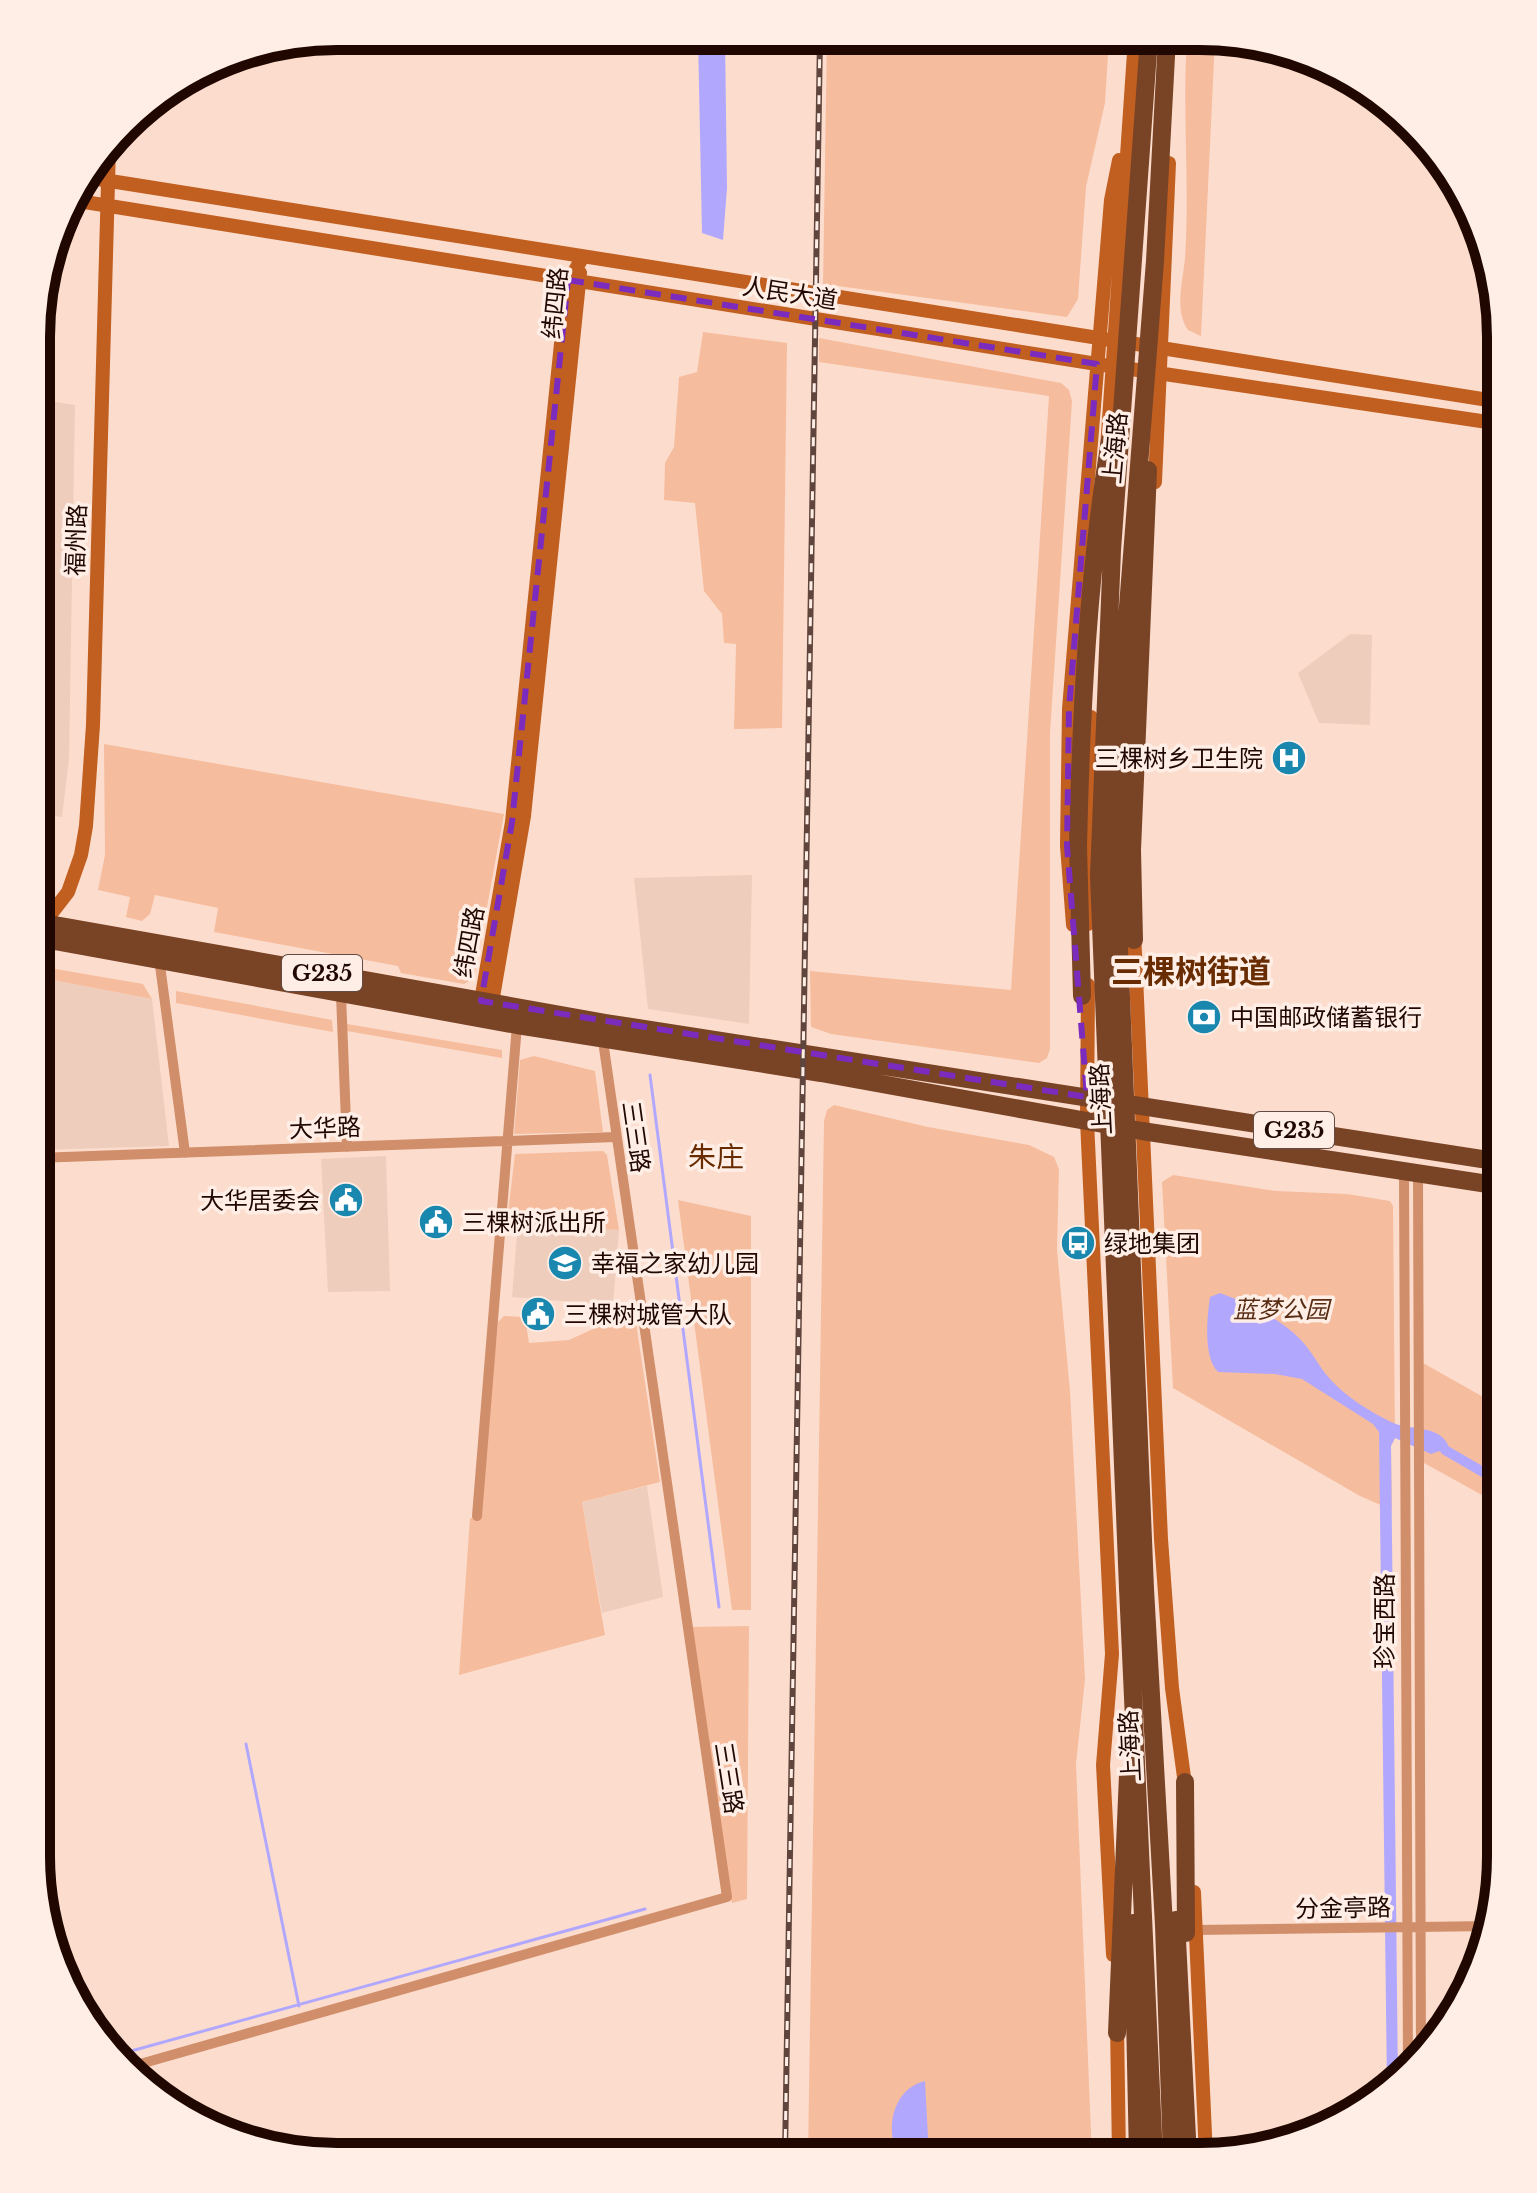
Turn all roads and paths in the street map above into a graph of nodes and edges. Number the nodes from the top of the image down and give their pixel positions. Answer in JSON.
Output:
{"nodes":[{"id":1,"x":1134,"y":50,"type":"edge"},
{"id":2,"x":1148,"y":50,"type":"edge"},
{"id":3,"x":1166,"y":50,"type":"edge"},
{"id":4,"x":1174,"y":50,"type":"edge"},
{"id":5,"x":109,"y":162,"type":"edge"},
{"id":6,"x":97,"y":179,"type":"edge"},
{"id":7,"x":109,"y":181,"type":"junction"},
{"id":8,"x":1139,"y":199,"type":"junction"},
{"id":9,"x":85,"y":202,"type":"edge"},
{"id":10,"x":108,"y":205,"type":"junction"},
{"id":11,"x":582,"y":258,"type":"junction"},
{"id":12,"x":1155,"y":261,"type":"junction"},
{"id":13,"x":574,"y":281,"type":"junction"},
{"id":14,"x":1106,"y":344,"type":"junction"},
{"id":15,"x":1160,"y":352,"type":"junction"},
{"id":16,"x":1105,"y":365,"type":"junction"},
{"id":17,"x":1159,"y":372,"type":"junction"},
{"id":18,"x":1487,"y":400,"type":"edge"},
{"id":19,"x":1487,"y":422,"type":"edge"},
{"id":20,"x":50,"y":915,"type":"edge"},
{"id":21,"x":50,"y":930,"type":"edge"},
{"id":22,"x":1134,"y":940,"type":"junction"},
{"id":23,"x":158,"y":953,"type":"junction"},
{"id":24,"x":341,"y":995,"type":"junction"},
{"id":25,"x":1082,"y":996,"type":"junction"},
{"id":26,"x":487,"y":1002,"type":"junction"},
{"id":27,"x":517,"y":1025,"type":"junction"},
{"id":28,"x":604,"y":1048,"type":"dead end"},
{"id":29,"x":1086,"y":1089,"type":"junction"},
{"id":30,"x":1140,"y":1105,"type":"junction"},
{"id":31,"x":1087,"y":1121,"type":"junction"},
{"id":32,"x":1142,"y":1131,"type":"junction"},
{"id":33,"x":615,"y":1137,"type":"junction"},
{"id":34,"x":508,"y":1142,"type":"junction"},
{"id":35,"x":347,"y":1147,"type":"junction"},
{"id":36,"x":185,"y":1153,"type":"junction"},
{"id":37,"x":50,"y":1158,"type":"edge"},
{"id":38,"x":1487,"y":1160,"type":"edge"},
{"id":39,"x":1411,"y":1171,"type":"junction"},
{"id":40,"x":1487,"y":1184,"type":"edge"},
{"id":41,"x":477,"y":1516,"type":"dead end"},
{"id":42,"x":1136,"y":1589,"type":"junction"},
{"id":43,"x":1141,"y":1664,"type":"junction"},
{"id":44,"x":1128,"y":1776,"type":"junction"},
{"id":45,"x":1185,"y":1782,"type":"junction"},
{"id":46,"x":1478,"y":1926,"type":"edge"},
{"id":47,"x":1407,"y":1927,"type":"junction"},
{"id":48,"x":1420,"y":1927,"type":"junction"},
{"id":49,"x":1196,"y":1930,"type":"junction"},
{"id":50,"x":1117,"y":2033,"type":"junction"},
{"id":51,"x":1421,"y":2039,"type":"edge"},
{"id":52,"x":1408,"y":2054,"type":"edge"},
{"id":53,"x":140,"y":2064,"type":"edge"},
{"id":54,"x":1186,"y":2068,"type":"junction"},
{"id":55,"x":1119,"y":2143,"type":"edge"},
{"id":56,"x":1138,"y":2143,"type":"edge"},
{"id":57,"x":1154,"y":2143,"type":"edge"},
{"id":58,"x":1172,"y":2143,"type":"edge"},
{"id":59,"x":1188,"y":2143,"type":"edge"},
{"id":60,"x":1205,"y":2143,"type":"edge"}],
"edges":[{"from":1,"to":14,"type":"street","name":"上海路"},
{"from":2,"to":8,"type":"highway","name":"上海路","bridge":true},
{"from":3,"to":12,"type":"highway","name":"上海路","bridge":true},
{"from":4,"to":15,"type":"street","name":"上海路"},
{"from":5,"to":7,"type":"street","name":"福州路"},
{"from":6,"to":7,"type":"street","name":"人民大道"},
{"from":7,"to":10,"type":"street","name":"福州路"},
{"from":7,"to":11,"type":"street","name":"人民大道"},
{"from":8,"to":25,"type":"highway","bridge":true},
{"from":8,"to":42,"type":"highway","name":"上海路","bridge":true},
{"from":9,"to":10,"type":"street","name":"人民大道"},
{"from":10,"to":13,"type":"street","name":"人民大道"},
{"from":10,"to":20,"type":"street","name":"福州路"},
{"from":11,"to":13,"type":"street","name":"纬四路"},
{"from":11,"to":14,"type":"street","name":"人民大道"},
{"from":12,"to":22,"type":"highway","bridge":true},
{"from":12,"to":42,"type":"highway","name":"上海路","bridge":true},
{"from":13,"to":16,"type":"street","name":"人民大道"},
{"from":13,"to":26,"type":"street","name":"纬四路"},
{"from":14,"to":15,"type":"street","name":"人民大道"},
{"from":14,"to":16,"type":"street","name":"上海路"},
{"from":15,"to":17,"type":"street","name":"上海路"},
{"from":15,"to":18,"type":"street","name":"人民大道"},
{"from":16,"to":17,"type":"street","name":"人民大道"},
{"from":16,"to":25,"type":"street","name":"上海路"},
{"from":16,"to":29,"type":"street","name":"上海路"},
{"from":17,"to":19,"type":"street","name":"人民大道"},
{"from":17,"to":22,"type":"street","name":"上海路"},
{"from":21,"to":23,"type":"highway","number":"G235"},
{"from":22,"to":30,"type":"street","name":"上海路"},
{"from":23,"to":24,"type":"highway","number":"G235"},
{"from":23,"to":26,"type":"highway","number":"G235"},
{"from":23,"to":36,"type":"street"},
{"from":24,"to":27,"type":"highway","number":"G235"},
{"from":24,"to":35,"type":"street"},
{"from":25,"to":29,"type":"street","name":"上海路"},
{"from":26,"to":29,"type":"highway","number":"G235"},
{"from":27,"to":31,"type":"highway","number":"G235"},
{"from":27,"to":34,"type":"street"},
{"from":28,"to":33,"type":"street","name":"三三路"},
{"from":29,"to":30,"type":"highway","number":"G235"},
{"from":29,"to":31,"type":"street","name":"上海路"},
{"from":30,"to":32,"type":"street","name":"上海路"},
{"from":30,"to":38,"type":"highway","number":"G235"},
{"from":31,"to":32,"type":"highway","number":"G235"},
{"from":31,"to":50,"type":"street","name":"上海路"},
{"from":32,"to":39,"type":"highway","number":"G235"},
{"from":32,"to":45,"type":"street","name":"上海路"},
{"from":33,"to":34,"type":"street","name":"大华路"},
{"from":33,"to":53,"type":"street","name":"三三路"},
{"from":34,"to":35,"type":"street","name":"大华路"},
{"from":34,"to":41,"type":"street"},
{"from":35,"to":36,"type":"street","name":"大华路"},
{"from":36,"to":37,"type":"street","name":"大华路"},
{"from":39,"to":40,"type":"highway","number":"G235"},
{"from":39,"to":47,"type":"street","name":"珍宝西路"},
{"from":39,"to":48,"type":"street","name":"珍宝西路"},
{"from":42,"to":43,"type":"highway","name":"上海路"},
{"from":43,"to":44,"type":"highway"},
{"from":43,"to":54,"type":"highway"},
{"from":43,"to":57,"type":"highway","name":"上海路"},
{"from":43,"to":58,"type":"highway","name":"上海路"},
{"from":44,"to":50,"type":"highway"},
{"from":44,"to":56,"type":"highway"},
{"from":45,"to":49,"type":"street","name":"上海路"},
{"from":45,"to":54,"type":"highway"},
{"from":46,"to":48,"type":"street","name":"分金亭路"},
{"from":47,"to":48,"type":"street","name":"分金亭路"},
{"from":47,"to":49,"type":"street","name":"分金亭路"},
{"from":47,"to":52,"type":"street","name":"珍宝西路"},
{"from":48,"to":51,"type":"street","name":"珍宝西路"},
{"from":49,"to":60,"type":"street","name":"上海路"},
{"from":50,"to":55,"type":"street","name":"上海路"},
{"from":54,"to":59,"type":"highway"}]}
